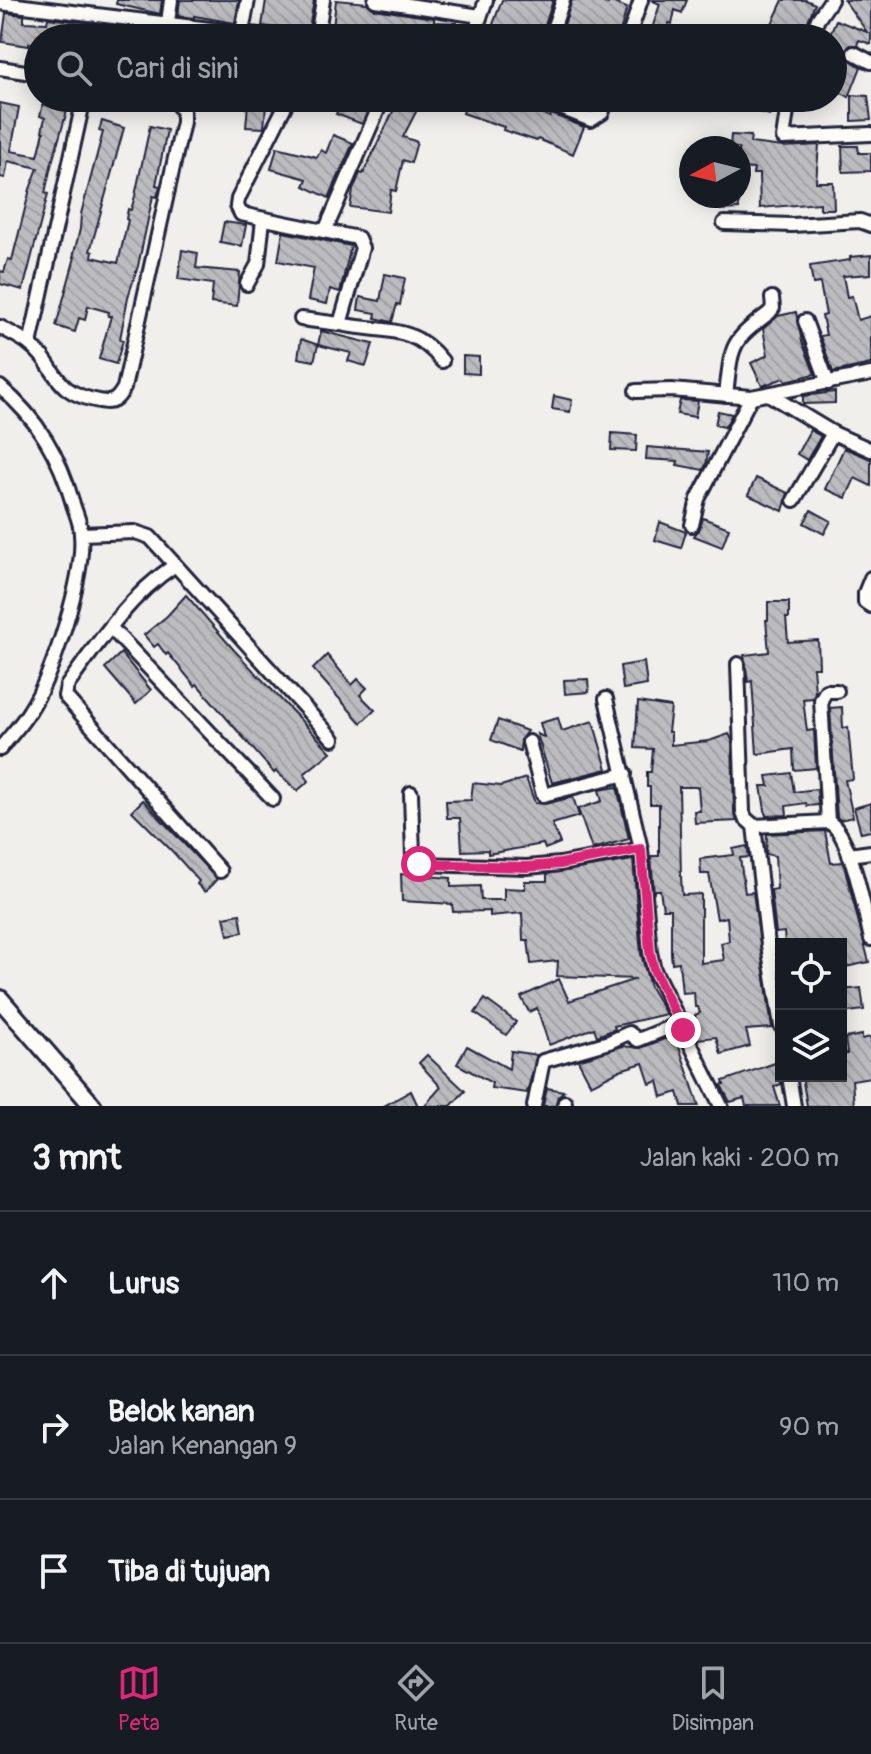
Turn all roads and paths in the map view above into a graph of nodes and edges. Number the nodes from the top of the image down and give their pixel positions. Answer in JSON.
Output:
{"nodes":[{"id":1,"x":171,"y":0,"type":"edge"},
{"id":2,"x":248,"y":0,"type":"edge"},
{"id":3,"x":323,"y":0,"type":"edge"},
{"id":4,"x":375,"y":0,"type":"edge"},
{"id":5,"x":486,"y":0,"type":"edge"},
{"id":6,"x":563,"y":0,"type":"edge"},
{"id":7,"x":641,"y":0,"type":"edge"},
{"id":8,"x":831,"y":0,"type":"edge"},
{"id":9,"x":0,"y":3,"type":"edge"},
{"id":10,"x":480,"y":16,"type":"junction"},
{"id":11,"x":168,"y":22,"type":"junction"},
{"id":12,"x":183,"y":24,"type":"edge"},
{"id":13,"x":244,"y":24,"type":"edge"},
{"id":14,"x":319,"y":24,"type":"edge"},
{"id":15,"x":477,"y":24,"type":"edge"},
{"id":16,"x":555,"y":24,"type":"edge"},
{"id":17,"x":633,"y":24,"type":"edge"},
{"id":18,"x":816,"y":24,"type":"edge"},
{"id":19,"x":854,"y":53,"type":"dead end"},
{"id":20,"x":871,"y":62,"type":"edge"},
{"id":21,"x":0,"y":68,"type":"edge"},
{"id":22,"x":24,"y":72,"type":"edge"},
{"id":23,"x":81,"y":112,"type":"edge"},
{"id":24,"x":183,"y":112,"type":"edge"},
{"id":25,"x":282,"y":112,"type":"edge"},
{"id":26,"x":377,"y":112,"type":"edge"},
{"id":27,"x":571,"y":112,"type":"edge"},
{"id":28,"x":602,"y":112,"type":"edge"},
{"id":29,"x":787,"y":112,"type":"edge"},
{"id":30,"x":871,"y":134,"type":"edge"},
{"id":31,"x":263,"y":220,"type":"junction"},
{"id":32,"x":724,"y":223,"type":"dead end"},
{"id":33,"x":871,"y":225,"type":"edge"},
{"id":34,"x":325,"y":231,"type":"junction"},
{"id":35,"x":247,"y":284,"type":"dead end"},
{"id":36,"x":772,"y":298,"type":"dead end"},
{"id":37,"x":301,"y":319,"type":"dead end"},
{"id":38,"x":805,"y":321,"type":"dead end"},
{"id":39,"x":340,"y":324,"type":"junction"},
{"id":40,"x":0,"y":327,"type":"edge"},
{"id":41,"x":30,"y":344,"type":"junction"},
{"id":42,"x":442,"y":361,"type":"dead end"},
{"id":43,"x":871,"y":374,"type":"edge"},
{"id":44,"x":828,"y":383,"type":"junction"},
{"id":45,"x":0,"y":387,"type":"edge"},
{"id":46,"x":636,"y":391,"type":"dead end"},
{"id":47,"x":726,"y":395,"type":"junction"},
{"id":48,"x":770,"y":395,"type":"junction"},
{"id":49,"x":751,"y":397,"type":"junction"},
{"id":50,"x":833,"y":433,"type":"junction"},
{"id":51,"x":871,"y":450,"type":"edge"},
{"id":52,"x":794,"y":500,"type":"dead end"},
{"id":53,"x":692,"y":525,"type":"dead end"},
{"id":54,"x":81,"y":534,"type":"junction"},
{"id":55,"x":175,"y":565,"type":"junction"},
{"id":56,"x":871,"y":578,"type":"edge"},
{"id":57,"x":871,"y":606,"type":"edge"},
{"id":58,"x":111,"y":628,"type":"junction"},
{"id":59,"x":738,"y":664,"type":"dead end"},
{"id":60,"x":837,"y":691,"type":"dead end"},
{"id":61,"x":606,"y":699,"type":"dead end"},
{"id":62,"x":333,"y":739,"type":"dead end"},
{"id":63,"x":529,"y":742,"type":"dead end"},
{"id":64,"x":0,"y":749,"type":"edge"},
{"id":65,"x":625,"y":774,"type":"junction"},
{"id":66,"x":411,"y":793,"type":"dead end"},
{"id":67,"x":273,"y":799,"type":"dead end"},
{"id":68,"x":828,"y":822,"type":"junction"},
{"id":69,"x":754,"y":826,"type":"junction"},
{"id":70,"x":641,"y":849,"type":"junction"},
{"id":71,"x":871,"y":852,"type":"edge"},
{"id":72,"x":849,"y":855,"type":"junction"},
{"id":73,"x":220,"y":871,"type":"dead end"},
{"id":74,"x":871,"y":939,"type":"edge"},
{"id":75,"x":0,"y":999,"type":"edge"},
{"id":76,"x":778,"y":1010,"type":"edge"},
{"id":77,"x":680,"y":1023,"type":"junction"},
{"id":78,"x":790,"y":1082,"type":"edge"},
{"id":79,"x":93,"y":1106,"type":"edge"},
{"id":80,"x":534,"y":1106,"type":"edge"},
{"id":81,"x":721,"y":1106,"type":"edge"},
{"id":82,"x":794,"y":1106,"type":"edge"}],
"edges":[{"from":1,"to":11,"type":"street"},
{"from":2,"to":13,"type":"street"},
{"from":3,"to":14,"type":"street"},
{"from":4,"to":10,"type":"street"},
{"from":5,"to":10,"type":"street"},
{"from":6,"to":16,"type":"street"},
{"from":7,"to":17,"type":"street"},
{"from":8,"to":18,"type":"street"},
{"from":9,"to":11,"type":"street"},
{"from":10,"to":15,"type":"street"},
{"from":11,"to":12,"type":"street"},
{"from":19,"to":20,"type":"street"},
{"from":21,"to":22,"type":"street"},
{"from":23,"to":41,"type":"street"},
{"from":24,"to":41,"type":"street"},
{"from":25,"to":31,"type":"street"},
{"from":26,"to":34,"type":"street"},
{"from":27,"to":28,"type":"street"},
{"from":29,"to":30,"type":"street"},
{"from":31,"to":34,"type":"street"},
{"from":31,"to":35,"type":"street"},
{"from":32,"to":33,"type":"street"},
{"from":34,"to":39,"type":"street"},
{"from":36,"to":47,"type":"street"},
{"from":37,"to":39,"type":"street"},
{"from":38,"to":44,"type":"street"},
{"from":39,"to":42,"type":"street"},
{"from":40,"to":41,"type":"street"},
{"from":43,"to":44,"type":"street"},
{"from":44,"to":48,"type":"street"},
{"from":45,"to":54,"type":"street"},
{"from":46,"to":47,"type":"street"},
{"from":47,"to":49,"type":"street"},
{"from":48,"to":49,"type":"street"},
{"from":48,"to":50,"type":"street"},
{"from":49,"to":53,"type":"street"},
{"from":50,"to":51,"type":"street"},
{"from":50,"to":52,"type":"street"},
{"from":54,"to":55,"type":"street"},
{"from":54,"to":64,"type":"street"},
{"from":55,"to":58,"type":"street"},
{"from":55,"to":62,"type":"street"},
{"from":56,"to":57,"type":"street"},
{"from":58,"to":67,"type":"street"},
{"from":58,"to":73,"type":"street"},
{"from":59,"to":69,"type":"street"},
{"from":60,"to":68,"type":"street"},
{"from":61,"to":65,"type":"street"},
{"from":63,"to":65,"type":"street"},
{"from":65,"to":70,"type":"street"},
{"from":66,"to":70,"type":"street"},
{"from":68,"to":69,"type":"street"},
{"from":68,"to":72,"type":"street"},
{"from":69,"to":76,"type":"street"},
{"from":70,"to":77,"type":"street"},
{"from":71,"to":72,"type":"street"},
{"from":72,"to":74,"type":"street"},
{"from":75,"to":79,"type":"street"},
{"from":77,"to":80,"type":"street"},
{"from":77,"to":81,"type":"street"},
{"from":78,"to":82,"type":"street"}]}
